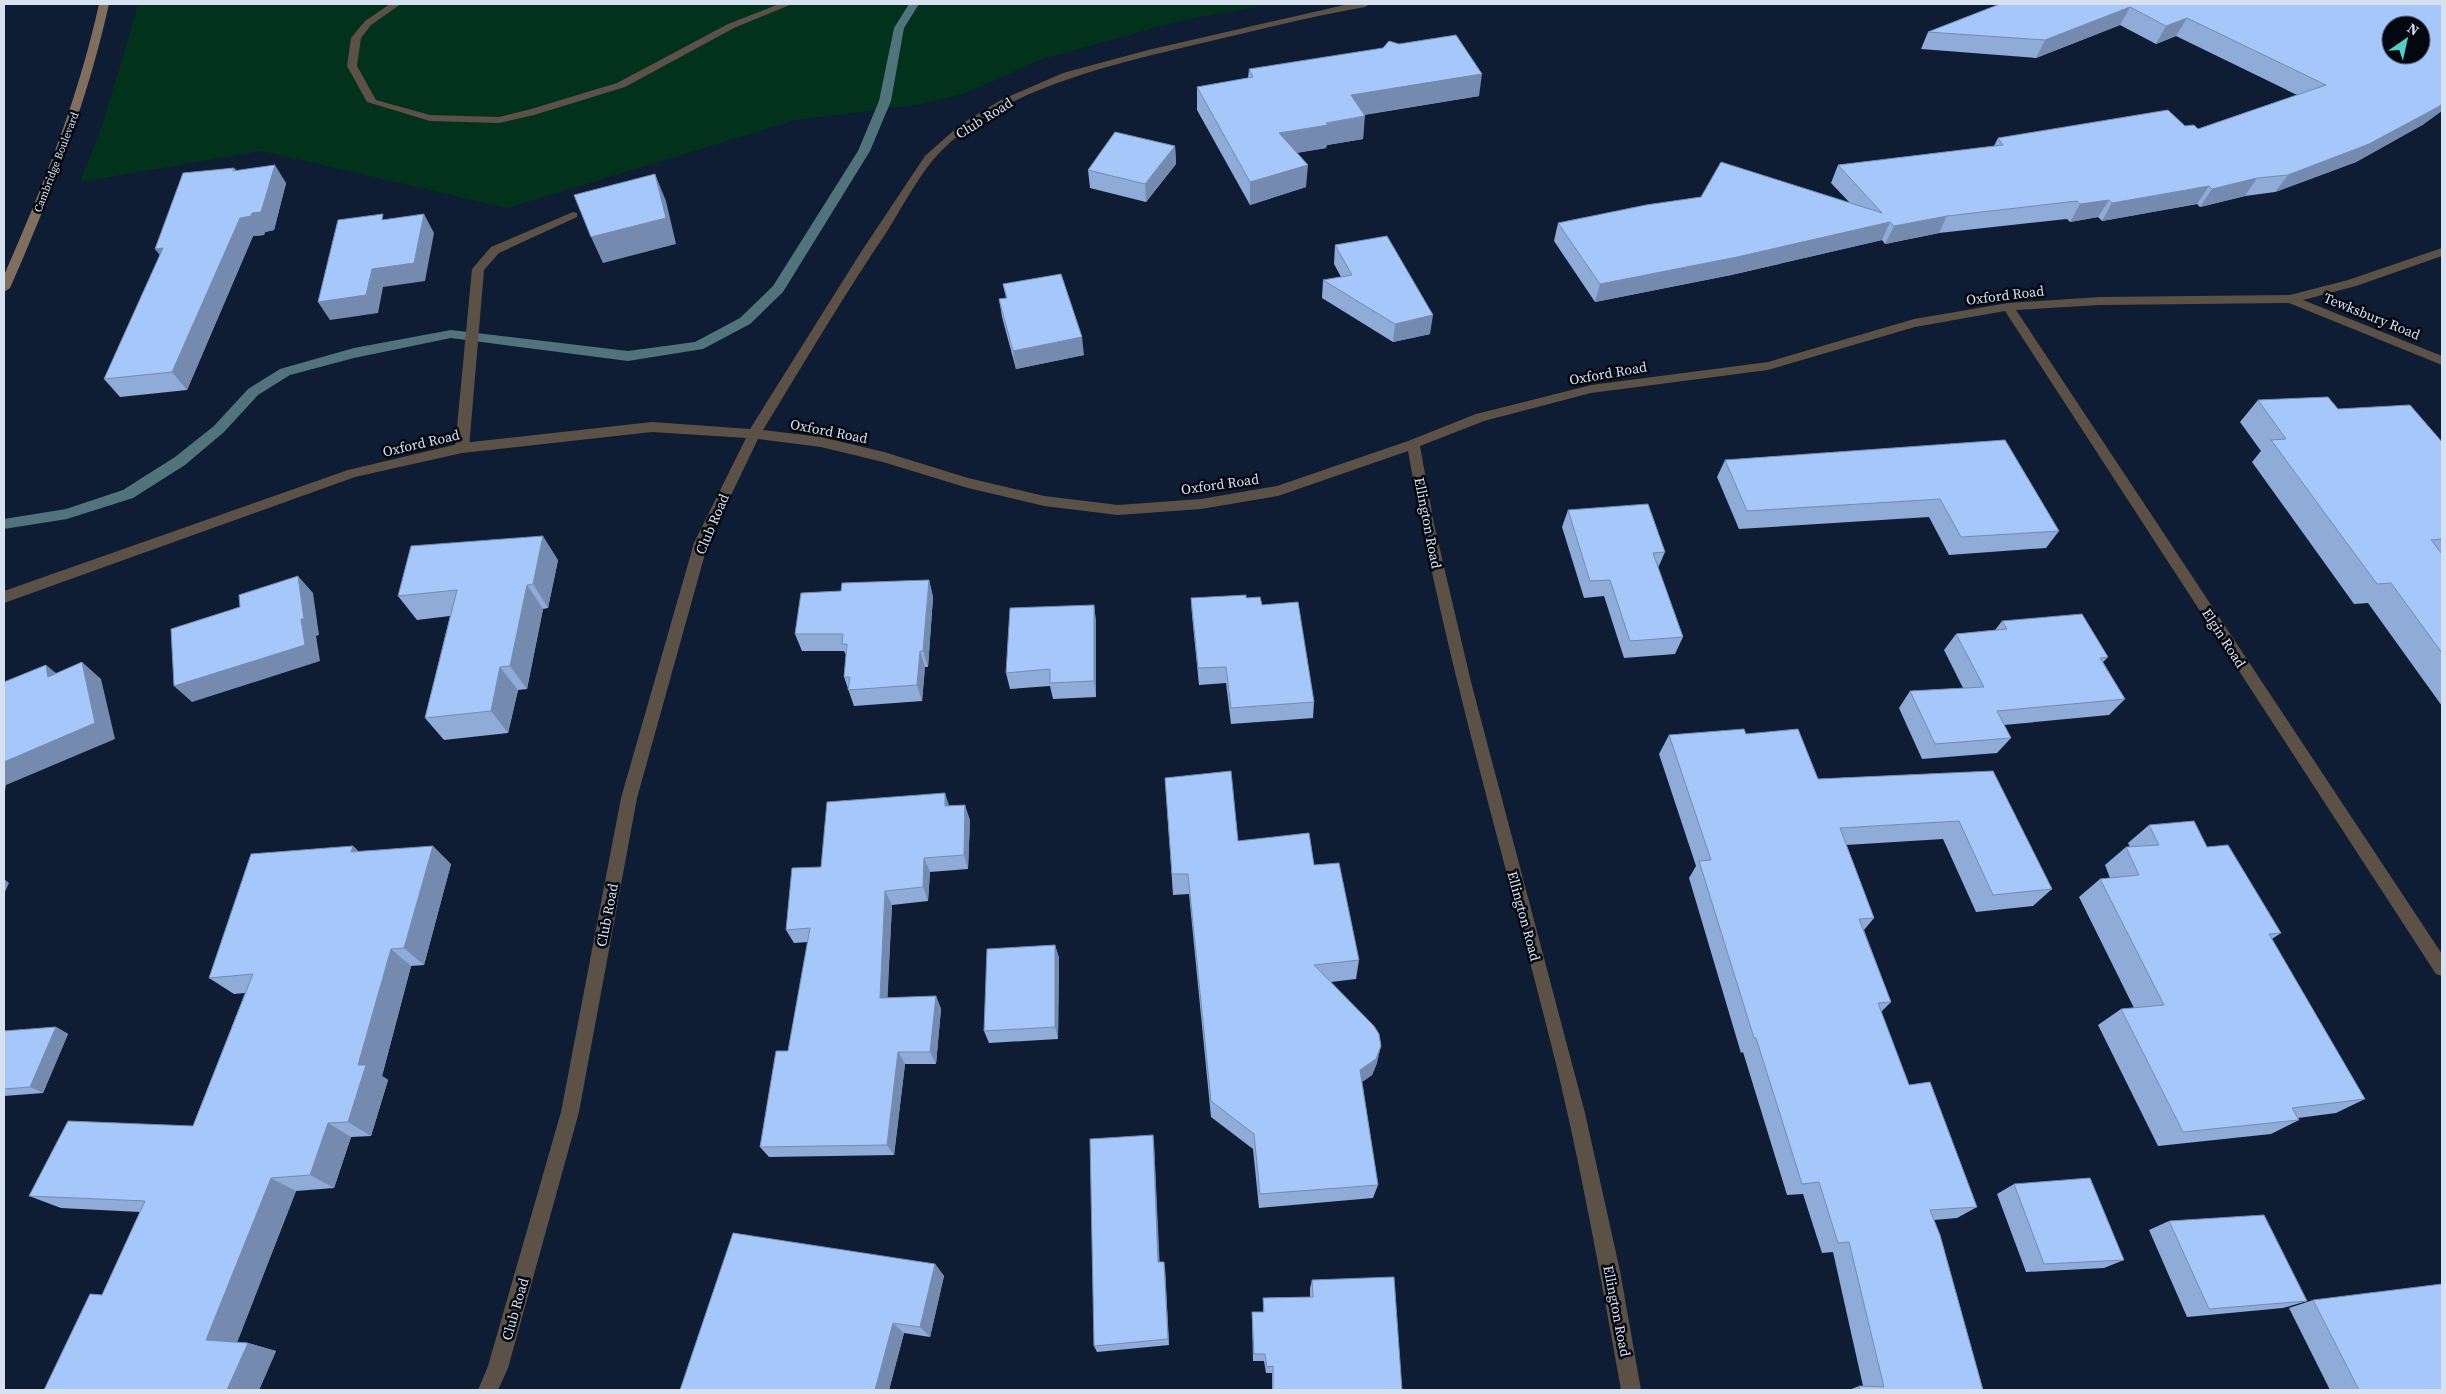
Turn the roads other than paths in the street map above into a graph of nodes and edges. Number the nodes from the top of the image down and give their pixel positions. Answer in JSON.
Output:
{"nodes":[{"id":1,"x":104,"y":4,"type":"edge"},
{"id":2,"x":396,"y":4,"type":"edge"},
{"id":3,"x":787,"y":4,"type":"edge"},
{"id":4,"x":1365,"y":4,"type":"edge"},
{"id":5,"x":572,"y":215,"type":"dead end"},
{"id":6,"x":2442,"y":252,"type":"edge"},
{"id":7,"x":4,"y":288,"type":"edge"},
{"id":8,"x":2290,"y":299,"type":"junction"},
{"id":9,"x":2008,"y":307,"type":"junction"},
{"id":10,"x":2442,"y":361,"type":"edge"},
{"id":11,"x":754,"y":434,"type":"junction"},
{"id":12,"x":1413,"y":444,"type":"junction"},
{"id":13,"x":462,"y":448,"type":"junction"},
{"id":14,"x":4,"y":597,"type":"edge"},
{"id":15,"x":2442,"y":968,"type":"edge"},
{"id":16,"x":488,"y":1390,"type":"edge"},
{"id":17,"x":1631,"y":1390,"type":"edge"}],
"edges":[{"from":1,"to":7,"type":"street","name":"Cambridge Boulevard"},
{"from":2,"to":3,"type":"street"},
{"from":4,"to":11,"type":"street","name":"Club Road"},
{"from":5,"to":13,"type":"street"},
{"from":6,"to":8,"type":"street","name":"Oxford Road"},
{"from":8,"to":9,"type":"street","name":"Oxford Road"},
{"from":8,"to":10,"type":"street","name":"Tewksbury Road"},
{"from":9,"to":12,"type":"street","name":"Oxford Road"},
{"from":9,"to":15,"type":"street","name":"Elgin Road"},
{"from":11,"to":12,"type":"street","name":"Oxford Road"},
{"from":11,"to":13,"type":"street","name":"Oxford Road"},
{"from":11,"to":16,"type":"street","name":"Club Road"},
{"from":12,"to":17,"type":"street","name":"Ellington Road"},
{"from":13,"to":14,"type":"street","name":"Oxford Road"}]}
